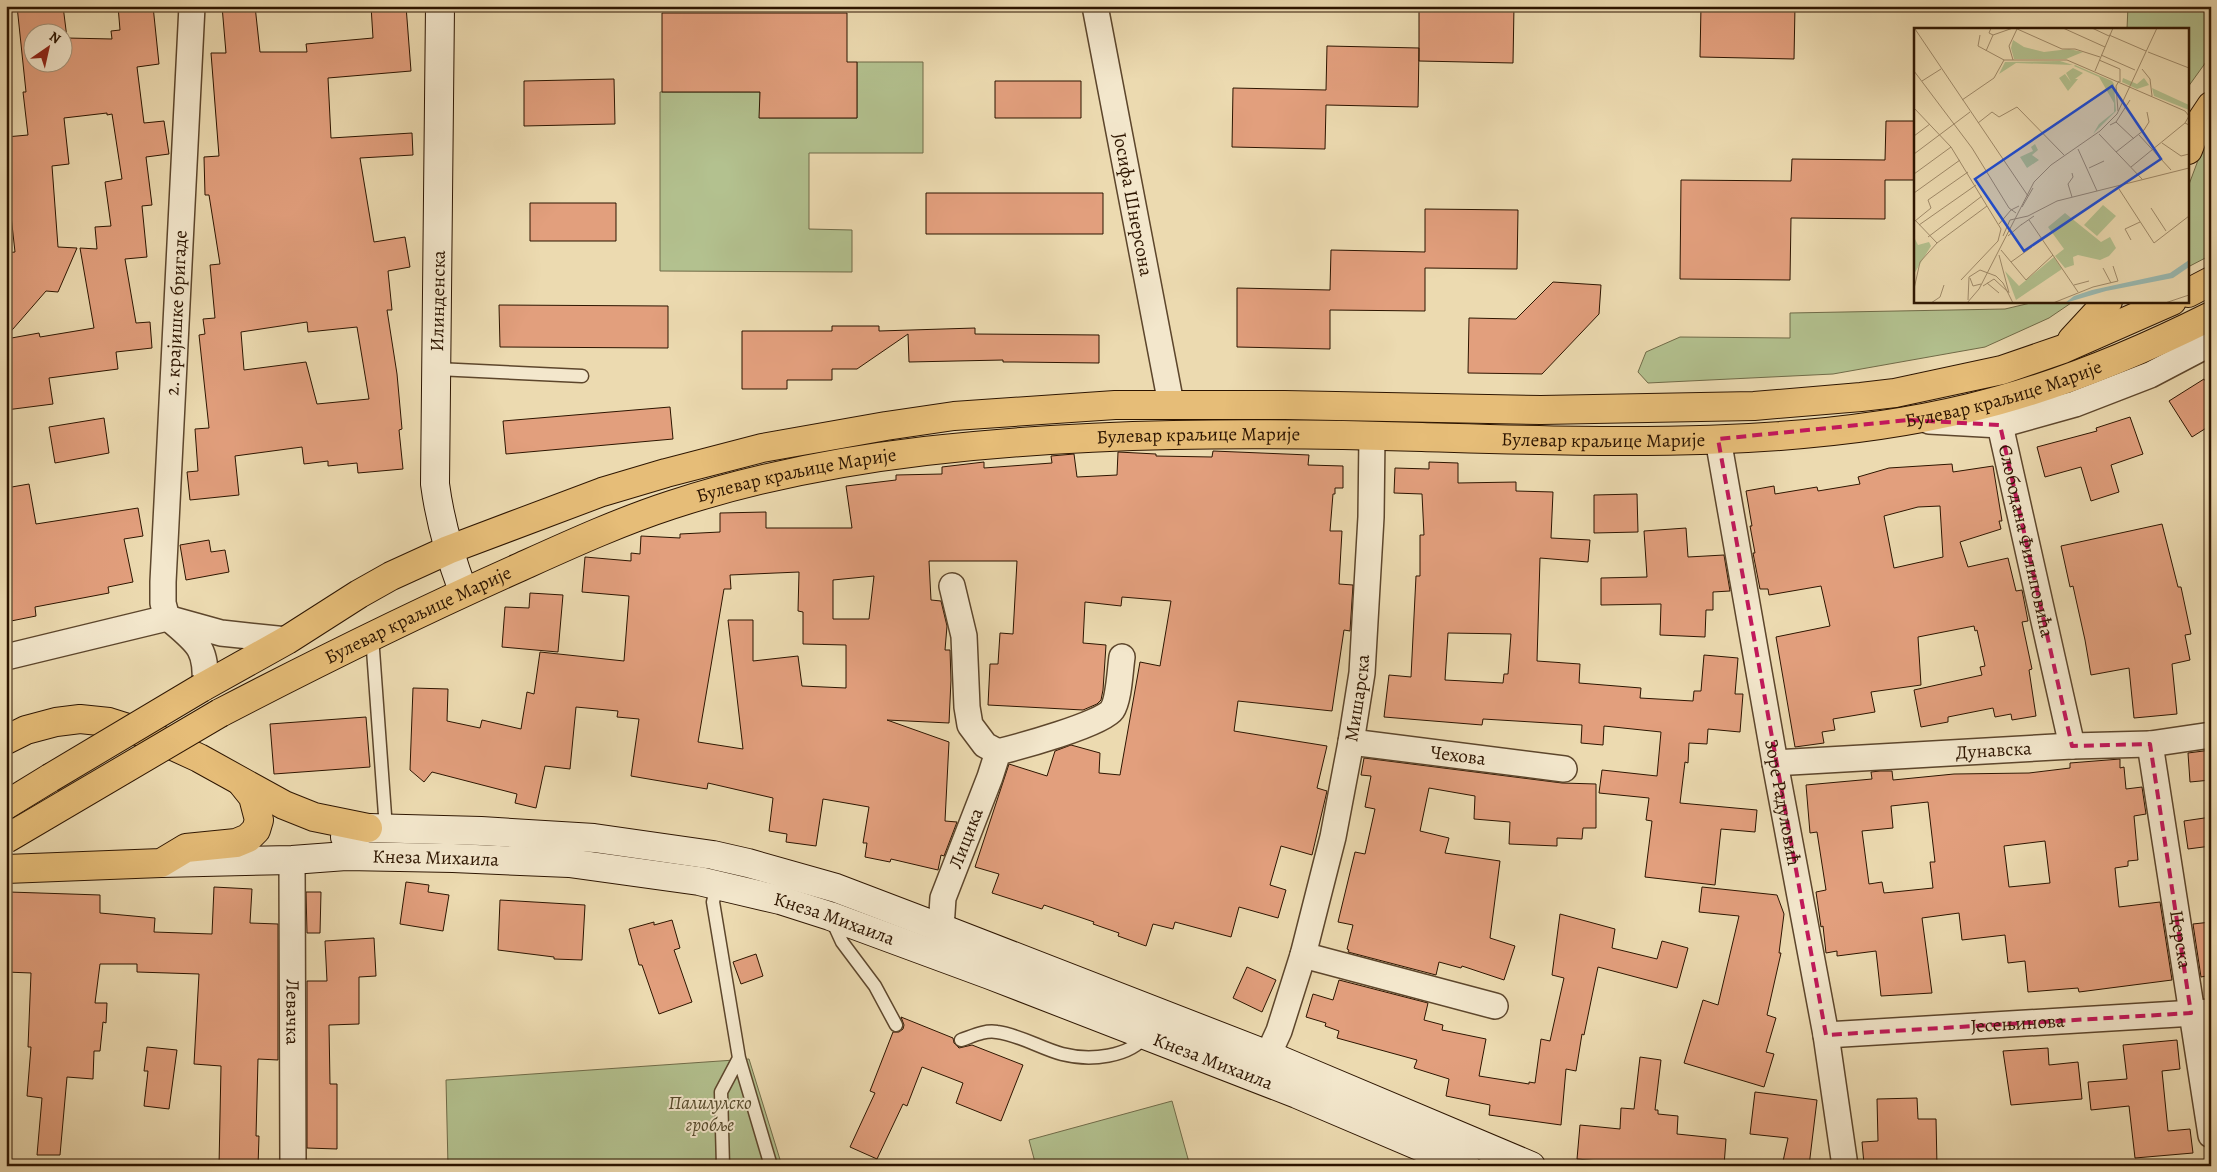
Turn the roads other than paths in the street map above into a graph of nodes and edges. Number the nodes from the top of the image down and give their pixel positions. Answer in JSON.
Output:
{"nodes":[{"id":1,"x":192,"y":6,"type":"edge"},
{"id":2,"x":440,"y":6,"type":"edge"},
{"id":3,"x":1095,"y":6,"type":"edge"},
{"id":4,"x":2211,"y":106,"type":"edge"},
{"id":5,"x":2190,"y":145,"type":"edge"},
{"id":6,"x":2211,"y":281,"type":"edge"},
{"id":7,"x":2190,"y":292,"type":"edge"},
{"id":8,"x":2107,"y":302,"type":"edge"},
{"id":9,"x":2170,"y":302,"type":"edge"},
{"id":10,"x":2211,"y":316,"type":"edge"},
{"id":11,"x":2211,"y":343,"type":"edge"},
{"id":12,"x":2063,"y":349,"type":"junction"},
{"id":13,"x":437,"y":369,"type":"junction"},
{"id":14,"x":582,"y":376,"type":"dead end"},
{"id":15,"x":1171,"y":404,"type":"junction"},
{"id":16,"x":1909,"y":420,"type":"junction"},
{"id":17,"x":2000,"y":425,"type":"junction"},
{"id":18,"x":1372,"y":436,"type":"junction"},
{"id":19,"x":1718,"y":439,"type":"junction"},
{"id":20,"x":448,"y":550,"type":"junction"},
{"id":21,"x":952,"y":586,"type":"dead end"},
{"id":22,"x":463,"y":591,"type":"junction"},
{"id":23,"x":167,"y":618,"type":"junction"},
{"id":24,"x":372,"y":636,"type":"junction"},
{"id":25,"x":287,"y":640,"type":"junction"},
{"id":26,"x":6,"y":657,"type":"edge"},
{"id":27,"x":1122,"y":657,"type":"dead end"},
{"id":28,"x":203,"y":687,"type":"junction"},
{"id":29,"x":2211,"y":734,"type":"edge"},
{"id":30,"x":6,"y":740,"type":"edge"},
{"id":31,"x":1351,"y":742,"type":"junction"},
{"id":32,"x":2150,"y":744,"type":"junction"},
{"id":33,"x":2072,"y":746,"type":"junction"},
{"id":34,"x":998,"y":752,"type":"junction"},
{"id":35,"x":1775,"y":763,"type":"junction"},
{"id":36,"x":1564,"y":769,"type":"dead end"},
{"id":37,"x":241,"y":782,"type":"junction"},
{"id":38,"x":6,"y":805,"type":"edge"},
{"id":39,"x":377,"y":828,"type":"junction"},
{"id":40,"x":6,"y":839,"type":"edge"},
{"id":41,"x":292,"y":860,"type":"junction"},
{"id":42,"x":161,"y":863,"type":"junction"},
{"id":43,"x":6,"y":869,"type":"edge"},
{"id":44,"x":717,"y":885,"type":"junction"},
{"id":45,"x":830,"y":916,"type":"junction"},
{"id":46,"x":941,"y":928,"type":"junction"},
{"id":47,"x":1303,"y":955,"type":"junction"},
{"id":48,"x":1496,"y":1006,"type":"dead end"},
{"id":49,"x":2201,"y":1012,"type":"edge"},
{"id":50,"x":896,"y":1024,"type":"dead end"},
{"id":51,"x":1147,"y":1034,"type":"junction"},
{"id":52,"x":1826,"y":1035,"type":"junction"},
{"id":53,"x":960,"y":1040,"type":"dead end"},
{"id":54,"x":1268,"y":1055,"type":"junction"},
{"id":55,"x":739,"y":1058,"type":"junction"},
{"id":56,"x":2211,"y":1135,"type":"edge"},
{"id":57,"x":293,"y":1166,"type":"edge"},
{"id":58,"x":723,"y":1166,"type":"edge"},
{"id":59,"x":771,"y":1166,"type":"edge"},
{"id":60,"x":1466,"y":1166,"type":"edge"},
{"id":61,"x":1530,"y":1166,"type":"edge"},
{"id":62,"x":1845,"y":1166,"type":"edge"}],
"edges":[{"from":1,"to":23,"type":"street","name":"2. крајишке бригаде"},
{"from":2,"to":13,"type":"main road","name":"Илинденска"},
{"from":3,"to":15,"type":"street","name":"Јосифа Шнерсона"},
{"from":4,"to":5,"type":"main road"},
{"from":6,"to":7,"type":"main road"},
{"from":8,"to":12,"type":"main road"},
{"from":9,"to":12,"type":"main road","name":"Булевар краљице Марије"},
{"from":10,"to":16,"type":"main road","name":"Булевар краљице Марије"},
{"from":11,"to":17,"type":"street"},
{"from":12,"to":15,"type":"main road","name":"Булевар краљице Марије"},
{"from":13,"to":14,"type":"lane"},
{"from":13,"to":20,"type":"main road","name":"Илинденска"},
{"from":15,"to":20,"type":"main road","name":"Булевар краљице Марије"},
{"from":16,"to":17,"type":"street","name":"Слободана Филиповића"},
{"from":16,"to":19,"type":"main road","name":"Булевар краљице Марије"},
{"from":17,"to":33,"type":"street","name":"Слободана Филиповића"},
{"from":18,"to":19,"type":"main road","name":"Булевар краљице Марије"},
{"from":18,"to":22,"type":"main road","name":"Булевар краљице Марије"},
{"from":18,"to":31,"type":"street","name":"Мишарска"},
{"from":19,"to":35,"type":"street","name":"Зоре Радуловић"},
{"from":20,"to":22,"type":"main road","name":"Илинденска"},
{"from":20,"to":25,"type":"main road","name":"Булевар краљице Марије"},
{"from":21,"to":34,"type":"street"},
{"from":22,"to":24,"type":"main road","name":"Булевар краљице Марије"},
{"from":23,"to":25,"type":"street"},
{"from":23,"to":26,"type":"street"},
{"from":23,"to":28,"type":"street"},
{"from":24,"to":39,"type":"lane"},
{"from":24,"to":40,"type":"main road","name":"Булевар краљице Марије","bridge":true},
{"from":25,"to":28,"type":"main road","name":"Булевар краљице Марије"},
{"from":27,"to":34,"type":"street"},
{"from":28,"to":38,"type":"main road","name":"Булевар краљице Марије","bridge":true},
{"from":29,"to":32,"type":"street","name":"Дунавска"},
{"from":30,"to":37,"type":"main road"},
{"from":31,"to":36,"type":"street","name":"Чехова"},
{"from":31,"to":47,"type":"street","name":"Мишарска"},
{"from":32,"to":33,"type":"street","name":"Дунавска"},
{"from":32,"to":49,"type":"street","name":"Церска"},
{"from":33,"to":35,"type":"street","name":"Дунавска"},
{"from":34,"to":46,"type":"street","name":"Лицика"},
{"from":35,"to":52,"type":"street","name":"Зоре Радуловић"},
{"from":37,"to":39,"type":"main road"},
{"from":37,"to":42,"type":"main road"},
{"from":39,"to":41,"type":"main road"},
{"from":39,"to":46,"type":"main road","name":"Кнеза Михаила"},
{"from":41,"to":42,"type":"main road","name":"Кнеза Михаила"},
{"from":41,"to":44,"type":"main road","name":"Кнеза Михаила"},
{"from":41,"to":57,"type":"street","name":"Левачка"},
{"from":42,"to":43,"type":"main road"},
{"from":44,"to":45,"type":"main road","name":"Кнеза Михаила"},
{"from":44,"to":55,"type":"lane"},
{"from":45,"to":50,"type":"lane"},
{"from":45,"to":51,"type":"main road","name":"Кнеза Михаила"},
{"from":46,"to":54,"type":"main road","name":"Кнеза Михаила"},
{"from":47,"to":48,"type":"street"},
{"from":47,"to":54,"type":"street","name":"Мишарска"},
{"from":49,"to":52,"type":"street","name":"Јесењинова"},
{"from":49,"to":56,"type":"street","name":"Церска"},
{"from":51,"to":53,"type":"lane"},
{"from":51,"to":60,"type":"main road","name":"Кнеза Михаила"},
{"from":52,"to":62,"type":"street","name":"Зоре Радуловић"},
{"from":54,"to":61,"type":"main road","name":"Кнеза Михаила"},
{"from":55,"to":58,"type":"lane"},
{"from":55,"to":59,"type":"lane"}]}
